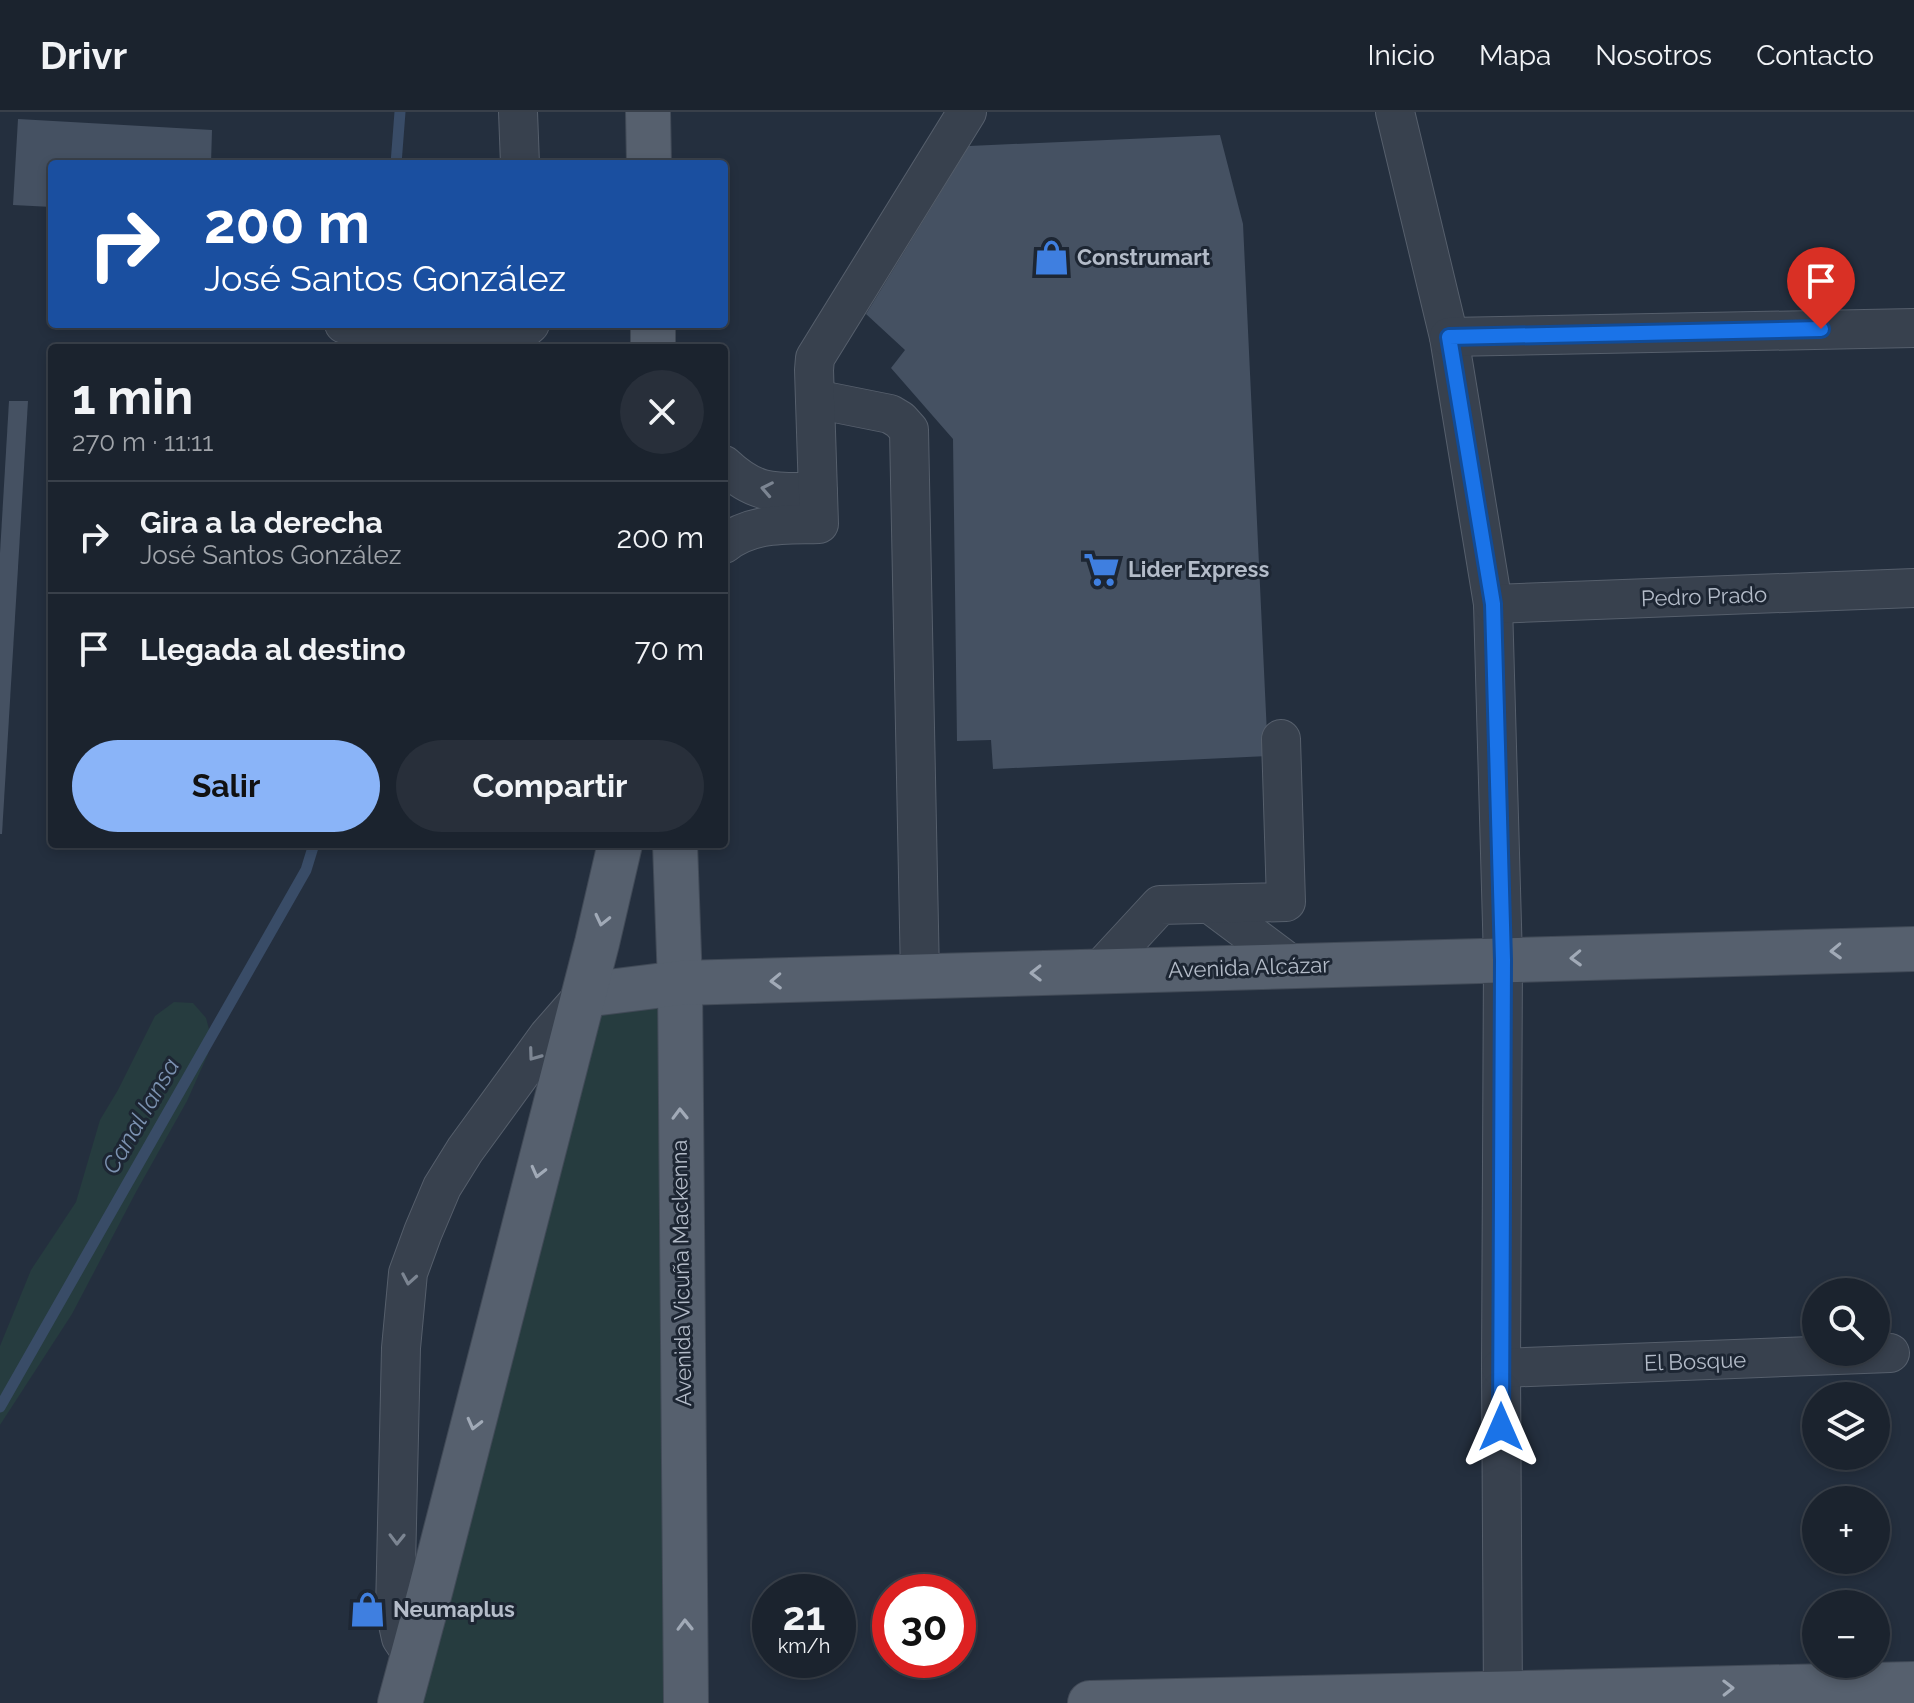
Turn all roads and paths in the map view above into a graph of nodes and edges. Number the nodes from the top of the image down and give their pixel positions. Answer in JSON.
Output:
{"nodes":[{"id":1,"x":518,"y":112,"type":"edge"},
{"id":2,"x":648,"y":112,"type":"edge"},
{"id":3,"x":967,"y":112,"type":"edge"},
{"id":4,"x":1395,"y":112,"type":"edge"},
{"id":5,"x":520,"y":160,"type":"edge"},
{"id":6,"x":649,"y":160,"type":"edge"},
{"id":7,"x":399,"y":328,"type":"edge"},
{"id":8,"x":525,"y":328,"type":"edge"},
{"id":9,"x":1914,"y":328,"type":"edge"},
{"id":10,"x":1449,"y":337,"type":"junction"},
{"id":11,"x":815,"y":399,"type":"junction"},
{"id":12,"x":728,"y":468,"type":"edge"},
{"id":13,"x":818,"y":508,"type":"junction"},
{"id":14,"x":728,"y":541,"type":"edge"},
{"id":15,"x":1914,"y":588,"type":"edge"},
{"id":16,"x":1493,"y":604,"type":"junction"},
{"id":17,"x":1281,"y":739,"type":"dead end"},
{"id":18,"x":619,"y":848,"type":"edge"},
{"id":19,"x":675,"y":848,"type":"edge"},
{"id":20,"x":1210,"y":904,"type":"junction"},
{"id":21,"x":1914,"y":949,"type":"edge"},
{"id":22,"x":1503,"y":960,"type":"junction"},
{"id":23,"x":1293,"y":966,"type":"junction"},
{"id":24,"x":1098,"y":972,"type":"junction"},
{"id":25,"x":920,"y":976,"type":"junction"},
{"id":26,"x":680,"y":983,"type":"junction"},
{"id":27,"x":584,"y":995,"type":"junction"},
{"id":28,"x":1802,"y":1356,"type":"edge"},
{"id":29,"x":1501,"y":1368,"type":"junction"},
{"id":30,"x":413,"y":1656,"type":"junction"},
{"id":31,"x":1914,"y":1684,"type":"edge"},
{"id":32,"x":1503,"y":1698,"type":"edge"},
{"id":33,"x":400,"y":1703,"type":"edge"},
{"id":34,"x":686,"y":1703,"type":"edge"},
{"id":35,"x":1090,"y":1703,"type":"edge"}],
"edges":[{"from":1,"to":5,"type":"street"},
{"from":2,"to":6,"type":"main road"},
{"from":3,"to":11,"type":"street"},
{"from":4,"to":10,"type":"street"},
{"from":7,"to":8,"type":"street"},
{"from":9,"to":10,"type":"street"},
{"from":10,"to":16,"type":"street"},
{"from":11,"to":13,"type":"street"},
{"from":11,"to":25,"type":"street"},
{"from":13,"to":12,"type":"street","one_way":true},
{"from":13,"to":14,"type":"street"},
{"from":15,"to":16,"type":"street","name":"Pedro Prado"},
{"from":16,"to":22,"type":"street"},
{"from":17,"to":20,"type":"street"},
{"from":18,"to":27,"type":"main road","one_way":true},
{"from":19,"to":26,"type":"main road","name":"Avenida Vicuña Mackenna"},
{"from":20,"to":23,"type":"street"},
{"from":20,"to":24,"type":"street"},
{"from":21,"to":22,"type":"main road","name":"Avenida Alcázar","one_way":true},
{"from":22,"to":23,"type":"main road","name":"Avenida Alcázar"},
{"from":22,"to":29,"type":"street"},
{"from":23,"to":24,"type":"main road","name":"Avenida Alcázar"},
{"from":24,"to":25,"type":"main road","name":"Avenida Alcázar","one_way":true},
{"from":25,"to":26,"type":"main road","name":"Avenida Alcázar","one_way":true},
{"from":26,"to":27,"type":"main road","name":"Avenida Alcázar"},
{"from":34,"to":26,"type":"main road","name":"Avenida Vicuña Mackenna","one_way":true},
{"from":27,"to":30,"type":"main road","one_way":true},
{"from":27,"to":30,"type":"street","one_way":true},
{"from":28,"to":29,"type":"street","name":"El Bosque"},
{"from":29,"to":32,"type":"street"},
{"from":30,"to":33,"type":"main road"},
{"from":32,"to":31,"type":"main road","one_way":true},
{"from":32,"to":35,"type":"main road"}]}
